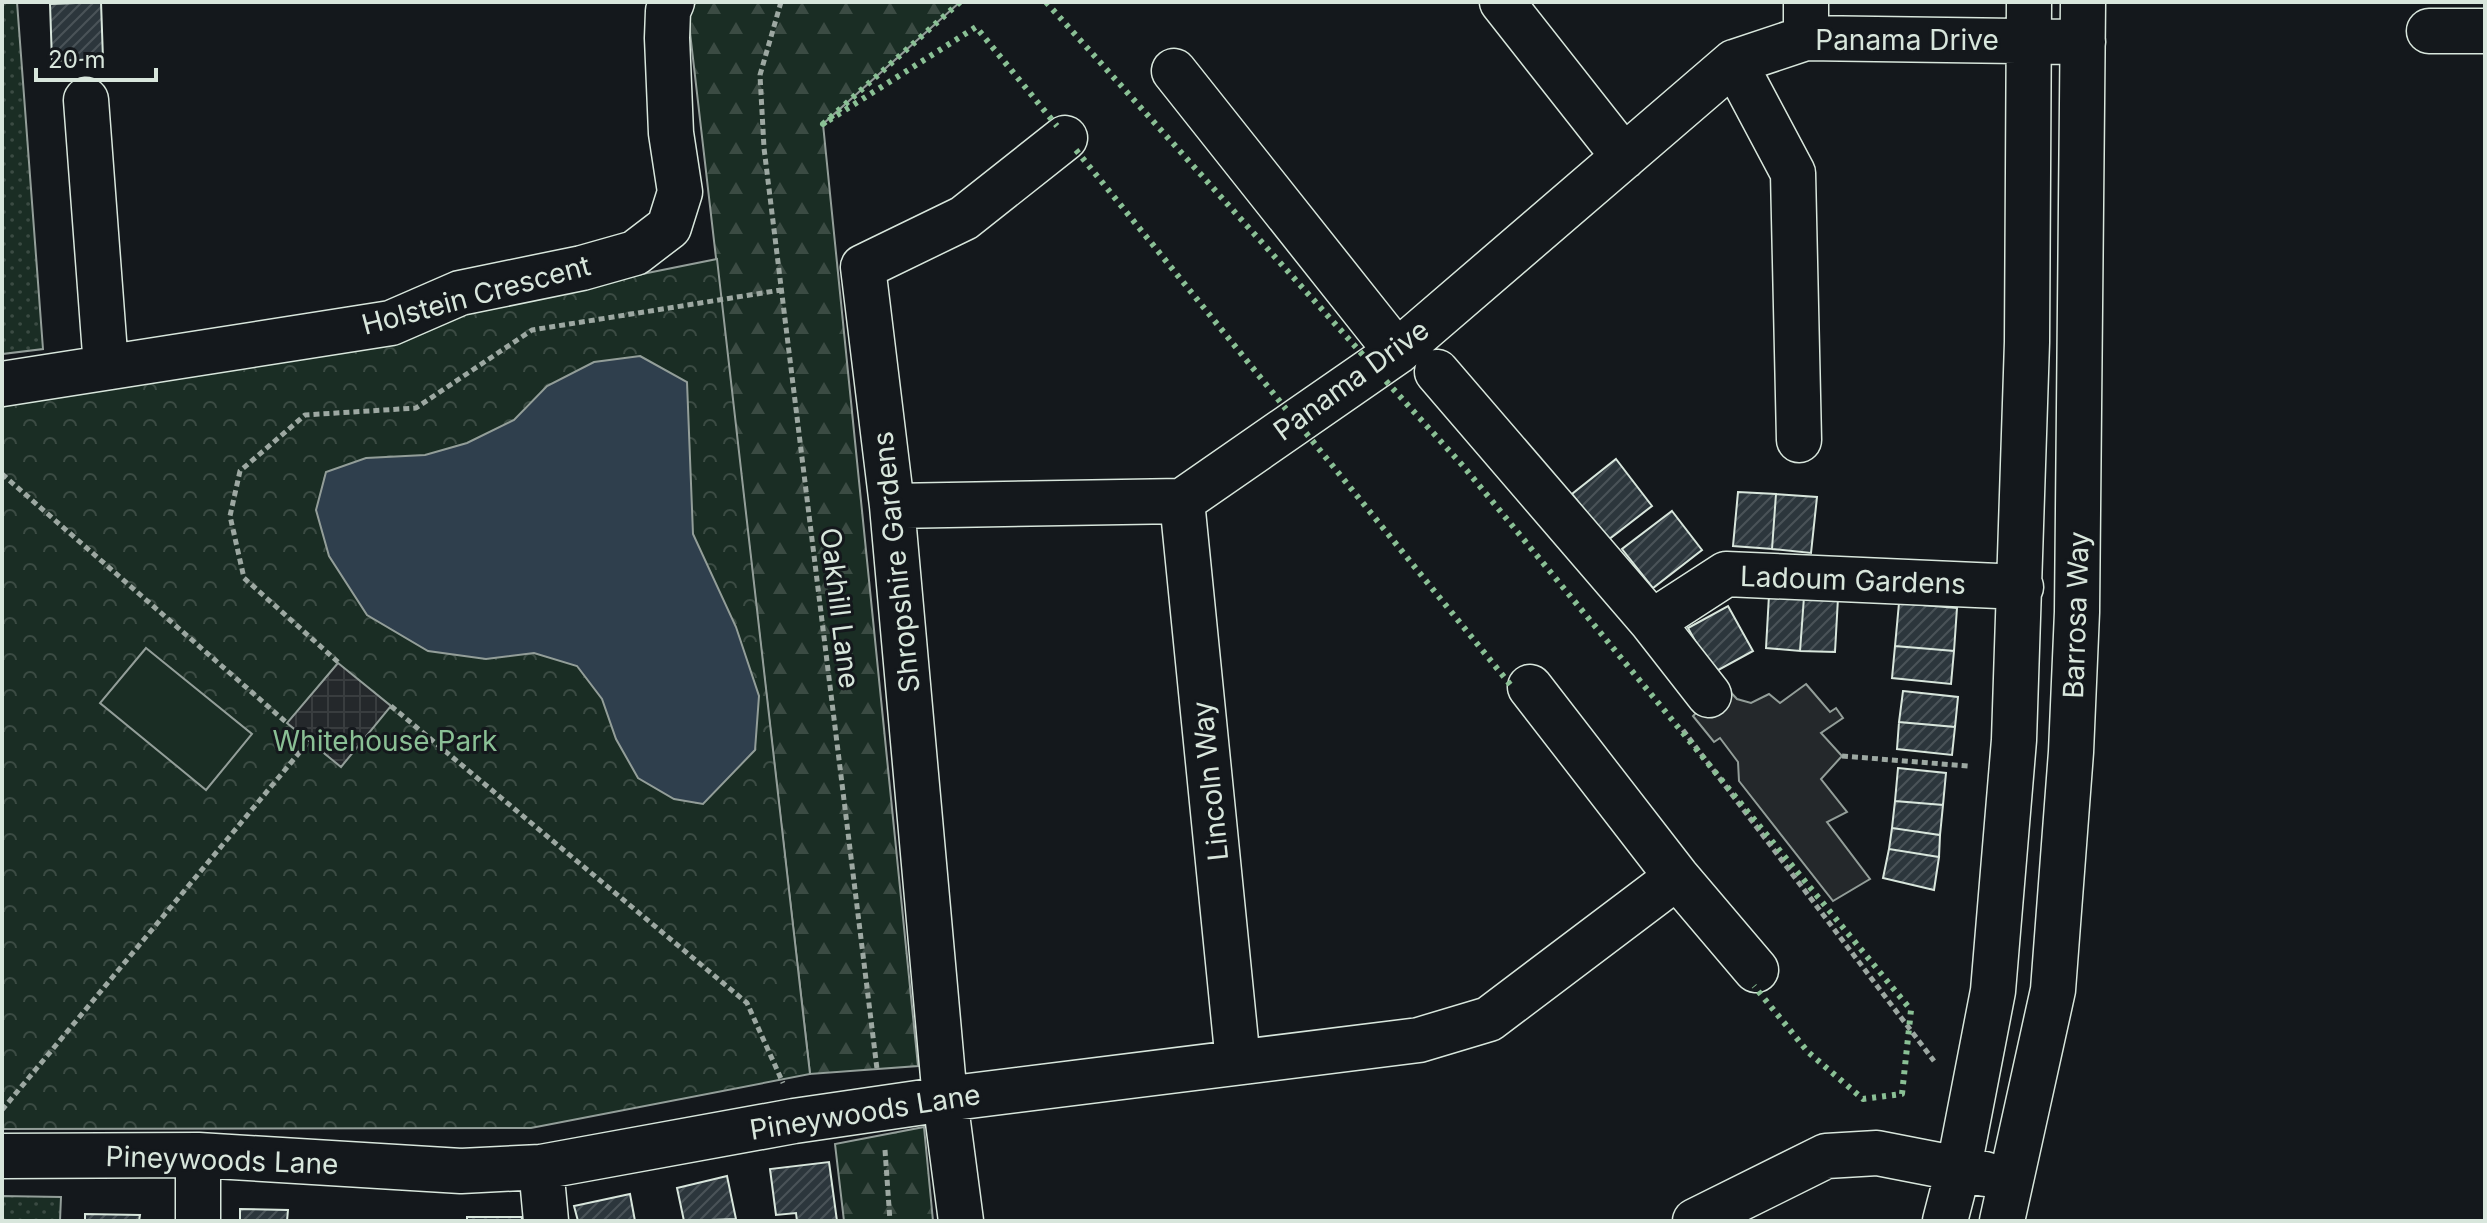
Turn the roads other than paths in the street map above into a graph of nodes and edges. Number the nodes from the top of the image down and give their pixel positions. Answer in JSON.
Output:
{"nodes":[{"id":1,"x":672,"y":2,"type":"edge"},
{"id":2,"x":1502,"y":2,"type":"edge"},
{"id":3,"x":1806,"y":20,"type":"edge"},
{"id":4,"x":2029,"y":22,"type":"edge"},
{"id":5,"x":2083,"y":22,"type":"edge"},
{"id":6,"x":2429,"y":31,"type":"dead end"},
{"id":7,"x":2485,"y":31,"type":"edge"},
{"id":8,"x":1734,"y":62,"type":"junction"},
{"id":9,"x":1174,"y":71,"type":"dead end"},
{"id":10,"x":86,"y":100,"type":"dead end"},
{"id":11,"x":1065,"y":138,"type":"dead end"},
{"id":12,"x":1624,"y":157,"type":"junction"},
{"id":13,"x":1397,"y":352,"type":"junction"},
{"id":14,"x":106,"y":367,"type":"junction"},
{"id":15,"x":1437,"y":372,"type":"dead end"},
{"id":16,"x":2,"y":384,"type":"edge"},
{"id":17,"x":1799,"y":440,"type":"dead end"},
{"id":18,"x":1182,"y":501,"type":"junction"},
{"id":19,"x":892,"y":506,"type":"junction"},
{"id":20,"x":2021,"y":587,"type":"junction"},
{"id":21,"x":1652,"y":622,"type":"junction"},
{"id":22,"x":1530,"y":687,"type":"dead end"},
{"id":23,"x":1709,"y":695,"type":"dead end"},
{"id":24,"x":1677,"y":877,"type":"junction"},
{"id":25,"x":1756,"y":970,"type":"dead end"},
{"id":26,"x":1238,"y":1062,"type":"junction"},
{"id":27,"x":945,"y":1099,"type":"junction"},
{"id":28,"x":198,"y":1155,"type":"junction"},
{"id":29,"x":2,"y":1156,"type":"edge"},
{"id":30,"x":541,"y":1167,"type":"junction"},
{"id":31,"x":1959,"y":1167,"type":"junction"},
{"id":32,"x":2007,"y":1201,"type":"edge"},
{"id":33,"x":198,"y":1221,"type":"edge"},
{"id":34,"x":546,"y":1221,"type":"edge"},
{"id":35,"x":961,"y":1221,"type":"edge"},
{"id":36,"x":1695,"y":1221,"type":"edge"},
{"id":37,"x":1945,"y":1221,"type":"edge"}],
"edges":[{"from":1,"to":14,"type":"street","name":"Holstein Crescent"},
{"from":2,"to":12,"type":"street"},
{"from":3,"to":4,"type":"street","name":"Panama Drive"},
{"from":3,"to":8,"type":"street","name":"Panama Drive"},
{"from":4,"to":5,"type":"street","name":"Panama Drive"},
{"from":4,"to":20,"type":"street","name":"Barrosa Way"},
{"from":5,"to":32,"type":"street","name":"Barrosa Way"},
{"from":6,"to":7,"type":"street"},
{"from":8,"to":12,"type":"street","name":"Panama Drive"},
{"from":8,"to":17,"type":"street"},
{"from":9,"to":13,"type":"street"},
{"from":10,"to":14,"type":"street"},
{"from":11,"to":19,"type":"street","name":"Shropshire Gardens"},
{"from":12,"to":13,"type":"street","name":"Panama Drive"},
{"from":13,"to":18,"type":"street","name":"Panama Drive"},
{"from":14,"to":16,"type":"street","name":"Holstein Crescent"},
{"from":15,"to":21,"type":"street"},
{"from":18,"to":19,"type":"street"},
{"from":18,"to":26,"type":"street","name":"Lincoln Way"},
{"from":19,"to":27,"type":"street","name":"Shropshire Gardens"},
{"from":20,"to":21,"type":"street","name":"Ladoum Gardens"},
{"from":20,"to":31,"type":"street","name":"Barrosa Way"},
{"from":21,"to":23,"type":"street"},
{"from":22,"to":24,"type":"street"},
{"from":24,"to":25,"type":"street"},
{"from":24,"to":26,"type":"street","name":"Pineywoods Lane"},
{"from":26,"to":27,"type":"street","name":"Pineywoods Lane"},
{"from":27,"to":30,"type":"street","name":"Pineywoods Lane"},
{"from":27,"to":35,"type":"street","name":"Shropshire Gardens"},
{"from":28,"to":29,"type":"street","name":"Pineywoods Lane"},
{"from":28,"to":30,"type":"street","name":"Pineywoods Lane"},
{"from":28,"to":33,"type":"street"},
{"from":30,"to":34,"type":"street"},
{"from":31,"to":32,"type":"street"},
{"from":31,"to":36,"type":"street"},
{"from":31,"to":37,"type":"street","name":"Barrosa Way"}]}
